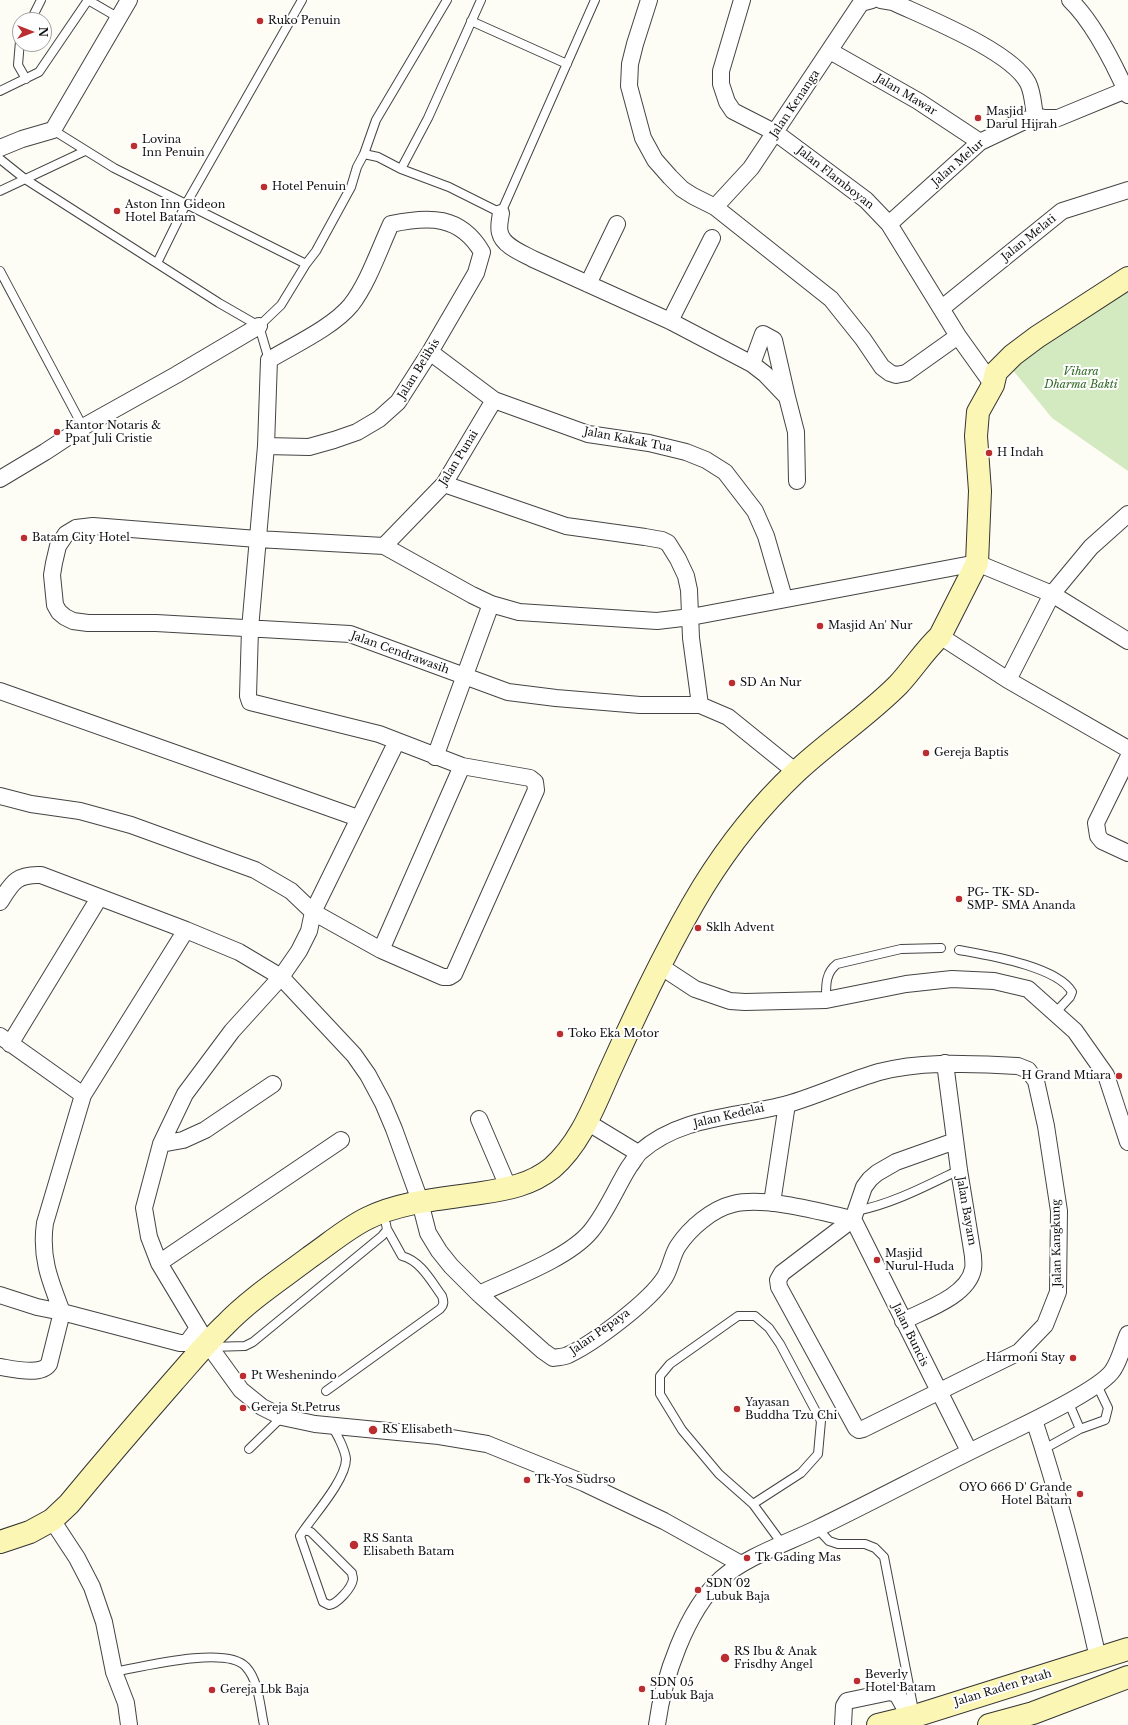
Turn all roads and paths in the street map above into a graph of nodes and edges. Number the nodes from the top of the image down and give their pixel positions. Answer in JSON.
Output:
{"nodes":[{"id":1,"x":41,"y":0,"type":"edge"},
{"id":2,"x":129,"y":0,"type":"edge"},
{"id":3,"x":302,"y":0,"type":"edge"},
{"id":4,"x":447,"y":0,"type":"edge"},
{"id":5,"x":481,"y":0,"type":"edge"},
{"id":6,"x":595,"y":0,"type":"edge"},
{"id":7,"x":649,"y":0,"type":"edge"},
{"id":8,"x":742,"y":0,"type":"edge"},
{"id":9,"x":872,"y":0,"type":"edge"},
{"id":10,"x":881,"y":0,"type":"edge"},
{"id":11,"x":1070,"y":0,"type":"edge"},
{"id":12,"x":35,"y":12,"type":"edge"},
{"id":13,"x":119,"y":18,"type":"junction"},
{"id":14,"x":471,"y":21,"type":"junction"},
{"id":15,"x":830,"y":51,"type":"junction"},
{"id":16,"x":19,"y":52,"type":"edge"},
{"id":17,"x":567,"y":64,"type":"junction"},
{"id":18,"x":26,"y":79,"type":"junction"},
{"id":19,"x":0,"y":91,"type":"edge"},
{"id":20,"x":1127,"y":93,"type":"edge"},
{"id":21,"x":1035,"y":116,"type":"junction"},
{"id":22,"x":53,"y":130,"type":"junction"},
{"id":23,"x":776,"y":133,"type":"junction"},
{"id":24,"x":980,"y":142,"type":"junction"},
{"id":25,"x":0,"y":148,"type":"edge"},
{"id":26,"x":85,"y":151,"type":"junction"},
{"id":27,"x":364,"y":154,"type":"junction"},
{"id":28,"x":0,"y":159,"type":"edge"},
{"id":29,"x":402,"y":169,"type":"junction"},
{"id":30,"x":25,"y":179,"type":"junction"},
{"id":31,"x":1128,"y":190,"type":"edge"},
{"id":32,"x":0,"y":191,"type":"edge"},
{"id":33,"x":186,"y":204,"type":"junction"},
{"id":34,"x":715,"y":207,"type":"junction"},
{"id":35,"x":500,"y":213,"type":"junction"},
{"id":36,"x":617,"y":224,"type":"dead end"},
{"id":37,"x":889,"y":224,"type":"junction"},
{"id":38,"x":712,"y":238,"type":"dead end"},
{"id":39,"x":157,"y":263,"type":"junction"},
{"id":40,"x":306,"y":264,"type":"junction"},
{"id":41,"x":0,"y":271,"type":"edge"},
{"id":42,"x":1128,"y":278,"type":"edge"},
{"id":43,"x":588,"y":284,"type":"junction"},
{"id":44,"x":942,"y":308,"type":"junction"},
{"id":45,"x":670,"y":321,"type":"junction"},
{"id":46,"x":259,"y":326,"type":"junction"},
{"id":47,"x":958,"y":336,"type":"junction"},
{"id":48,"x":430,"y":352,"type":"junction"},
{"id":49,"x":269,"y":360,"type":"junction"},
{"id":50,"x":752,"y":364,"type":"junction"},
{"id":51,"x":993,"y":385,"type":"junction"},
{"id":52,"x":787,"y":396,"type":"junction"},
{"id":53,"x":494,"y":400,"type":"junction"},
{"id":54,"x":83,"y":427,"type":"junction"},
{"id":55,"x":266,"y":446,"type":"junction"},
{"id":56,"x":0,"y":479,"type":"edge"},
{"id":57,"x":797,"y":480,"type":"dead end"},
{"id":58,"x":444,"y":484,"type":"junction"},
{"id":59,"x":1128,"y":514,"type":"edge"},
{"id":60,"x":257,"y":539,"type":"junction"},
{"id":61,"x":384,"y":546,"type":"junction"},
{"id":62,"x":977,"y":563,"type":"junction"},
{"id":63,"x":1052,"y":594,"type":"junction"},
{"id":64,"x":784,"y":598,"type":"junction"},
{"id":65,"x":492,"y":604,"type":"junction"},
{"id":66,"x":691,"y":617,"type":"junction"},
{"id":67,"x":250,"y":629,"type":"junction"},
{"id":68,"x":940,"y":636,"type":"junction"},
{"id":69,"x":1128,"y":641,"type":"edge"},
{"id":70,"x":464,"y":677,"type":"junction"},
{"id":71,"x":1008,"y":680,"type":"junction"},
{"id":72,"x":0,"y":691,"type":"edge"},
{"id":73,"x":700,"y":705,"type":"junction"},
{"id":74,"x":397,"y":741,"type":"junction"},
{"id":75,"x":1128,"y":749,"type":"edge"},
{"id":76,"x":435,"y":757,"type":"junction"},
{"id":77,"x":1128,"y":758,"type":"edge"},
{"id":78,"x":462,"y":766,"type":"junction"},
{"id":79,"x":796,"y":772,"type":"junction"},
{"id":80,"x":0,"y":796,"type":"edge"},
{"id":81,"x":358,"y":818,"type":"junction"},
{"id":82,"x":1128,"y":853,"type":"edge"},
{"id":83,"x":99,"y":898,"type":"junction"},
{"id":84,"x":0,"y":902,"type":"edge"},
{"id":85,"x":313,"y":912,"type":"junction"},
{"id":86,"x":186,"y":930,"type":"junction"},
{"id":87,"x":941,"y":948,"type":"dead end"},
{"id":88,"x":381,"y":950,"type":"junction"},
{"id":89,"x":959,"y":950,"type":"dead end"},
{"id":90,"x":660,"y":966,"type":"junction"},
{"id":91,"x":281,"y":977,"type":"junction"},
{"id":92,"x":826,"y":1000,"type":"junction"},
{"id":93,"x":1056,"y":1012,"type":"junction"},
{"id":94,"x":5,"y":1040,"type":"edge"},
{"id":95,"x":945,"y":1063,"type":"junction"},
{"id":96,"x":1018,"y":1066,"type":"joint"},
{"id":97,"x":274,"y":1084,"type":"dead end"},
{"id":98,"x":83,"y":1095,"type":"junction"},
{"id":99,"x":787,"y":1104,"type":"junction"},
{"id":100,"x":479,"y":1119,"type":"dead end"},
{"id":101,"x":587,"y":1122,"type":"junction"},
{"id":102,"x":341,"y":1140,"type":"dead end"},
{"id":103,"x":955,"y":1142,"type":"junction"},
{"id":104,"x":1128,"y":1142,"type":"edge"},
{"id":105,"x":161,"y":1144,"type":"junction"},
{"id":106,"x":638,"y":1153,"type":"junction"},
{"id":107,"x":959,"y":1170,"type":"junction"},
{"id":108,"x":509,"y":1189,"type":"junction"},
{"id":109,"x":419,"y":1203,"type":"junction"},
{"id":110,"x":772,"y":1203,"type":"junction"},
{"id":111,"x":855,"y":1215,"type":"junction"},
{"id":112,"x":383,"y":1221,"type":"junction"},
{"id":113,"x":159,"y":1263,"type":"junction"},
{"id":114,"x":478,"y":1294,"type":"junction"},
{"id":115,"x":0,"y":1296,"type":"edge"},
{"id":116,"x":62,"y":1312,"type":"junction"},
{"id":117,"x":903,"y":1321,"type":"junction"},
{"id":118,"x":1128,"y":1334,"type":"edge"},
{"id":119,"x":205,"y":1340,"type":"junction"},
{"id":120,"x":0,"y":1367,"type":"edge"},
{"id":121,"x":1121,"y":1368,"type":"edge"},
{"id":122,"x":1096,"y":1385,"type":"junction"},
{"id":123,"x":326,"y":1392,"type":"dead end"},
{"id":124,"x":938,"y":1392,"type":"junction"},
{"id":125,"x":1068,"y":1401,"type":"junction"},
{"id":126,"x":282,"y":1417,"type":"junction"},
{"id":127,"x":1034,"y":1420,"type":"junction"},
{"id":128,"x":330,"y":1425,"type":"junction"},
{"id":129,"x":1080,"y":1429,"type":"junction"},
{"id":130,"x":249,"y":1449,"type":"dead end"},
{"id":131,"x":1044,"y":1449,"type":"junction"},
{"id":132,"x":969,"y":1451,"type":"junction"},
{"id":133,"x":753,"y":1504,"type":"junction"},
{"id":134,"x":52,"y":1520,"type":"junction"},
{"id":135,"x":817,"y":1528,"type":"junction"},
{"id":136,"x":304,"y":1530,"type":"junction"},
{"id":137,"x":0,"y":1542,"type":"edge"},
{"id":138,"x":783,"y":1545,"type":"junction"},
{"id":139,"x":741,"y":1564,"type":"junction"},
{"id":140,"x":1128,"y":1649,"type":"edge"},
{"id":141,"x":1098,"y":1658,"type":"junction"},
{"id":142,"x":114,"y":1672,"type":"junction"},
{"id":143,"x":1128,"y":1677,"type":"edge"},
{"id":144,"x":912,"y":1716,"type":"junction"},
{"id":145,"x":129,"y":1725,"type":"edge"},
{"id":146,"x":264,"y":1725,"type":"edge"},
{"id":147,"x":657,"y":1725,"type":"edge"},
{"id":148,"x":843,"y":1725,"type":"edge"},
{"id":149,"x":878,"y":1725,"type":"edge"},
{"id":150,"x":989,"y":1725,"type":"edge"}],
"edges":[{"from":1,"to":12,"type":"lane"},
{"from":2,"to":13,"type":"street"},
{"from":3,"to":33,"type":"lane"},
{"from":4,"to":27,"type":"lane"},
{"from":5,"to":14,"type":"lane"},
{"from":6,"to":17,"type":"lane"},
{"from":7,"to":34,"type":"street"},
{"from":8,"to":23,"type":"street","name":"Jalan Flamboyan"},
{"from":9,"to":15,"type":"street","name":"Jalan Kenanga"},
{"from":10,"to":21,"type":"street"},
{"from":11,"to":20,"type":"street"},
{"from":13,"to":18,"type":"lane"},
{"from":13,"to":22,"type":"street"},
{"from":14,"to":17,"type":"lane"},
{"from":14,"to":29,"type":"lane"},
{"from":15,"to":23,"type":"street","name":"Jalan Kenanga"},
{"from":15,"to":24,"type":"street","name":"Jalan Mawar"},
{"from":16,"to":18,"type":"lane"},
{"from":17,"to":35,"type":"lane"},
{"from":18,"to":19,"type":"lane"},
{"from":20,"to":21,"type":"street"},
{"from":21,"to":24,"type":"street","name":"Jalan Melur"},
{"from":22,"to":25,"type":"street"},
{"from":22,"to":26,"type":"lane"},
{"from":23,"to":34,"type":"street","name":"Jalan Kenanga"},
{"from":23,"to":37,"type":"street","name":"Jalan Flamboyan"},
{"from":24,"to":37,"type":"street","name":"Jalan Melur"},
{"from":26,"to":30,"type":"lane"},
{"from":26,"to":33,"type":"lane"},
{"from":27,"to":29,"type":"lane"},
{"from":27,"to":40,"type":"lane"},
{"from":28,"to":30,"type":"lane"},
{"from":29,"to":35,"type":"lane"},
{"from":30,"to":32,"type":"lane"},
{"from":30,"to":39,"type":"lane"},
{"from":31,"to":44,"type":"street","name":"Jalan Melati"},
{"from":33,"to":39,"type":"lane"},
{"from":33,"to":40,"type":"lane"},
{"from":34,"to":47,"type":"street"},
{"from":35,"to":43,"type":"street"},
{"from":36,"to":43,"type":"street"},
{"from":37,"to":44,"type":"street","name":"Jalan Flamboyan"},
{"from":38,"to":45,"type":"street"},
{"from":39,"to":46,"type":"lane"},
{"from":40,"to":46,"type":"lane"},
{"from":41,"to":54,"type":"lane"},
{"from":42,"to":51,"type":"street"},
{"from":43,"to":45,"type":"street"},
{"from":44,"to":47,"type":"street","name":"Jalan Flamboyan"},
{"from":45,"to":50,"type":"street"},
{"from":46,"to":49,"type":"lane"},
{"from":46,"to":54,"type":"street"},
{"from":47,"to":51,"type":"street","name":"Jalan Flamboyan"},
{"from":48,"to":49,"type":"street","name":"Jalan Belibis"},
{"from":48,"to":53,"type":"street","name":"Jalan Kakak Tua"},
{"from":48,"to":55,"type":"street","name":"Jalan Belibis"},
{"from":49,"to":55,"type":"street"},
{"from":50,"to":52,"type":"street"},
{"from":50,"to":52,"type":"street"},
{"from":51,"to":62,"type":"street"},
{"from":52,"to":57,"type":"street"},
{"from":53,"to":58,"type":"street","name":"Jalan Punai"},
{"from":53,"to":64,"type":"street","name":"Jalan Kakak Tua"},
{"from":54,"to":56,"type":"street"},
{"from":55,"to":60,"type":"street"},
{"from":58,"to":61,"type":"street","name":"Jalan Punai"},
{"from":58,"to":66,"type":"street"},
{"from":59,"to":63,"type":"street"},
{"from":60,"to":61,"type":"street"},
{"from":60,"to":67,"type":"street"},
{"from":60,"to":67,"type":"street","name":"Jalan Cendrawasih"},
{"from":61,"to":65,"type":"street"},
{"from":62,"to":63,"type":"street"},
{"from":62,"to":64,"type":"street"},
{"from":62,"to":68,"type":"street"},
{"from":63,"to":69,"type":"street"},
{"from":63,"to":71,"type":"street"},
{"from":64,"to":66,"type":"street"},
{"from":65,"to":66,"type":"street"},
{"from":65,"to":70,"type":"street"},
{"from":66,"to":73,"type":"street"},
{"from":67,"to":70,"type":"street","name":"Jalan Cendrawasih"},
{"from":67,"to":74,"type":"street"},
{"from":68,"to":71,"type":"street"},
{"from":68,"to":79,"type":"street"},
{"from":70,"to":73,"type":"street","name":"Jalan Cendrawasih"},
{"from":70,"to":76,"type":"street"},
{"from":71,"to":75,"type":"street"},
{"from":72,"to":81,"type":"street"},
{"from":73,"to":79,"type":"street"},
{"from":74,"to":76,"type":"street"},
{"from":74,"to":81,"type":"street"},
{"from":76,"to":78,"type":"street"},
{"from":77,"to":82,"type":"street"},
{"from":78,"to":88,"type":"street"},
{"from":78,"to":88,"type":"street"},
{"from":79,"to":90,"type":"street"},
{"from":80,"to":85,"type":"street"},
{"from":81,"to":85,"type":"street"},
{"from":83,"to":84,"type":"street","name":"Jalan Pepaya"},
{"from":83,"to":86,"type":"street","name":"Jalan Pepaya"},
{"from":83,"to":94,"type":"street"},
{"from":85,"to":88,"type":"street"},
{"from":85,"to":91,"type":"street"},
{"from":86,"to":91,"type":"street","name":"Jalan Pepaya"},
{"from":86,"to":98,"type":"street"},
{"from":87,"to":92,"type":"lane"},
{"from":89,"to":93,"type":"lane"},
{"from":90,"to":92,"type":"street"},
{"from":90,"to":101,"type":"street"},
{"from":91,"to":105,"type":"street"},
{"from":91,"to":109,"type":"street","name":"Jalan Pepaya"},
{"from":92,"to":93,"type":"street"},
{"from":93,"to":104,"type":"street"},
{"from":94,"to":98,"type":"street"},
{"from":95,"to":96,"type":"street","name":"Jalan Kedelai"},
{"from":95,"to":99,"type":"street","name":"Jalan Kedelai"},
{"from":95,"to":103,"type":"street","name":"Jalan Bayam"},
{"from":96,"to":124,"type":"street","name":"Jalan Kangkung"},
{"from":97,"to":105,"type":"street"},
{"from":98,"to":116,"type":"street"},
{"from":99,"to":106,"type":"street","name":"Jalan Kedelai"},
{"from":99,"to":110,"type":"street"},
{"from":100,"to":108,"type":"street"},
{"from":101,"to":106,"type":"street"},
{"from":101,"to":108,"type":"street"},
{"from":102,"to":113,"type":"street"},
{"from":103,"to":107,"type":"street","name":"Jalan Bayam"},
{"from":103,"to":111,"type":"street"},
{"from":105,"to":113,"type":"street"},
{"from":106,"to":114,"type":"street","name":"Jalan Kedelai"},
{"from":107,"to":111,"type":"lane"},
{"from":107,"to":117,"type":"street","name":"Jalan Bayam"},
{"from":108,"to":109,"type":"street"},
{"from":109,"to":112,"type":"street"},
{"from":109,"to":114,"type":"street","name":"Jalan Pepaya"},
{"from":110,"to":111,"type":"street","name":"Jalan Pepaya"},
{"from":110,"to":114,"type":"street","name":"Jalan Pepaya"},
{"from":111,"to":117,"type":"street","name":"Jalan Buncis"},
{"from":111,"to":124,"type":"street","name":"Jalan Kangkung"},
{"from":112,"to":119,"type":"street"},
{"from":112,"to":119,"type":"lane"},
{"from":112,"to":123,"type":"lane"},
{"from":113,"to":119,"type":"street"},
{"from":115,"to":116,"type":"street"},
{"from":116,"to":119,"type":"street"},
{"from":116,"to":120,"type":"street"},
{"from":117,"to":124,"type":"street","name":"Jalan Buncis"},
{"from":118,"to":121,"type":"street"},
{"from":119,"to":126,"type":"street"},
{"from":119,"to":134,"type":"street"},
{"from":121,"to":122,"type":"street"},
{"from":122,"to":125,"type":"street"},
{"from":122,"to":129,"type":"lane"},
{"from":124,"to":132,"type":"street","name":"Jalan Buncis"},
{"from":125,"to":127,"type":"street"},
{"from":125,"to":129,"type":"lane"},
{"from":126,"to":128,"type":"street"},
{"from":126,"to":130,"type":"lane"},
{"from":127,"to":131,"type":"street"},
{"from":127,"to":132,"type":"street"},
{"from":128,"to":136,"type":"lane"},
{"from":128,"to":139,"type":"street"},
{"from":129,"to":131,"type":"lane"},
{"from":131,"to":141,"type":"street"},
{"from":132,"to":135,"type":"street"},
{"from":133,"to":133,"type":"lane"},
{"from":133,"to":138,"type":"lane"},
{"from":134,"to":137,"type":"street"},
{"from":134,"to":142,"type":"street"},
{"from":135,"to":138,"type":"street"},
{"from":135,"to":144,"type":"lane"},
{"from":136,"to":136,"type":"lane"},
{"from":138,"to":139,"type":"street"},
{"from":139,"to":147,"type":"street"},
{"from":140,"to":141,"type":"street","name":"Jalan Raden Patah"},
{"from":141,"to":144,"type":"street","name":"Jalan Raden Patah"},
{"from":142,"to":145,"type":"street"},
{"from":142,"to":146,"type":"lane"},
{"from":143,"to":150,"type":"street"},
{"from":144,"to":148,"type":"street"},
{"from":144,"to":149,"type":"street","name":"Jalan Raden Patah"}]}
